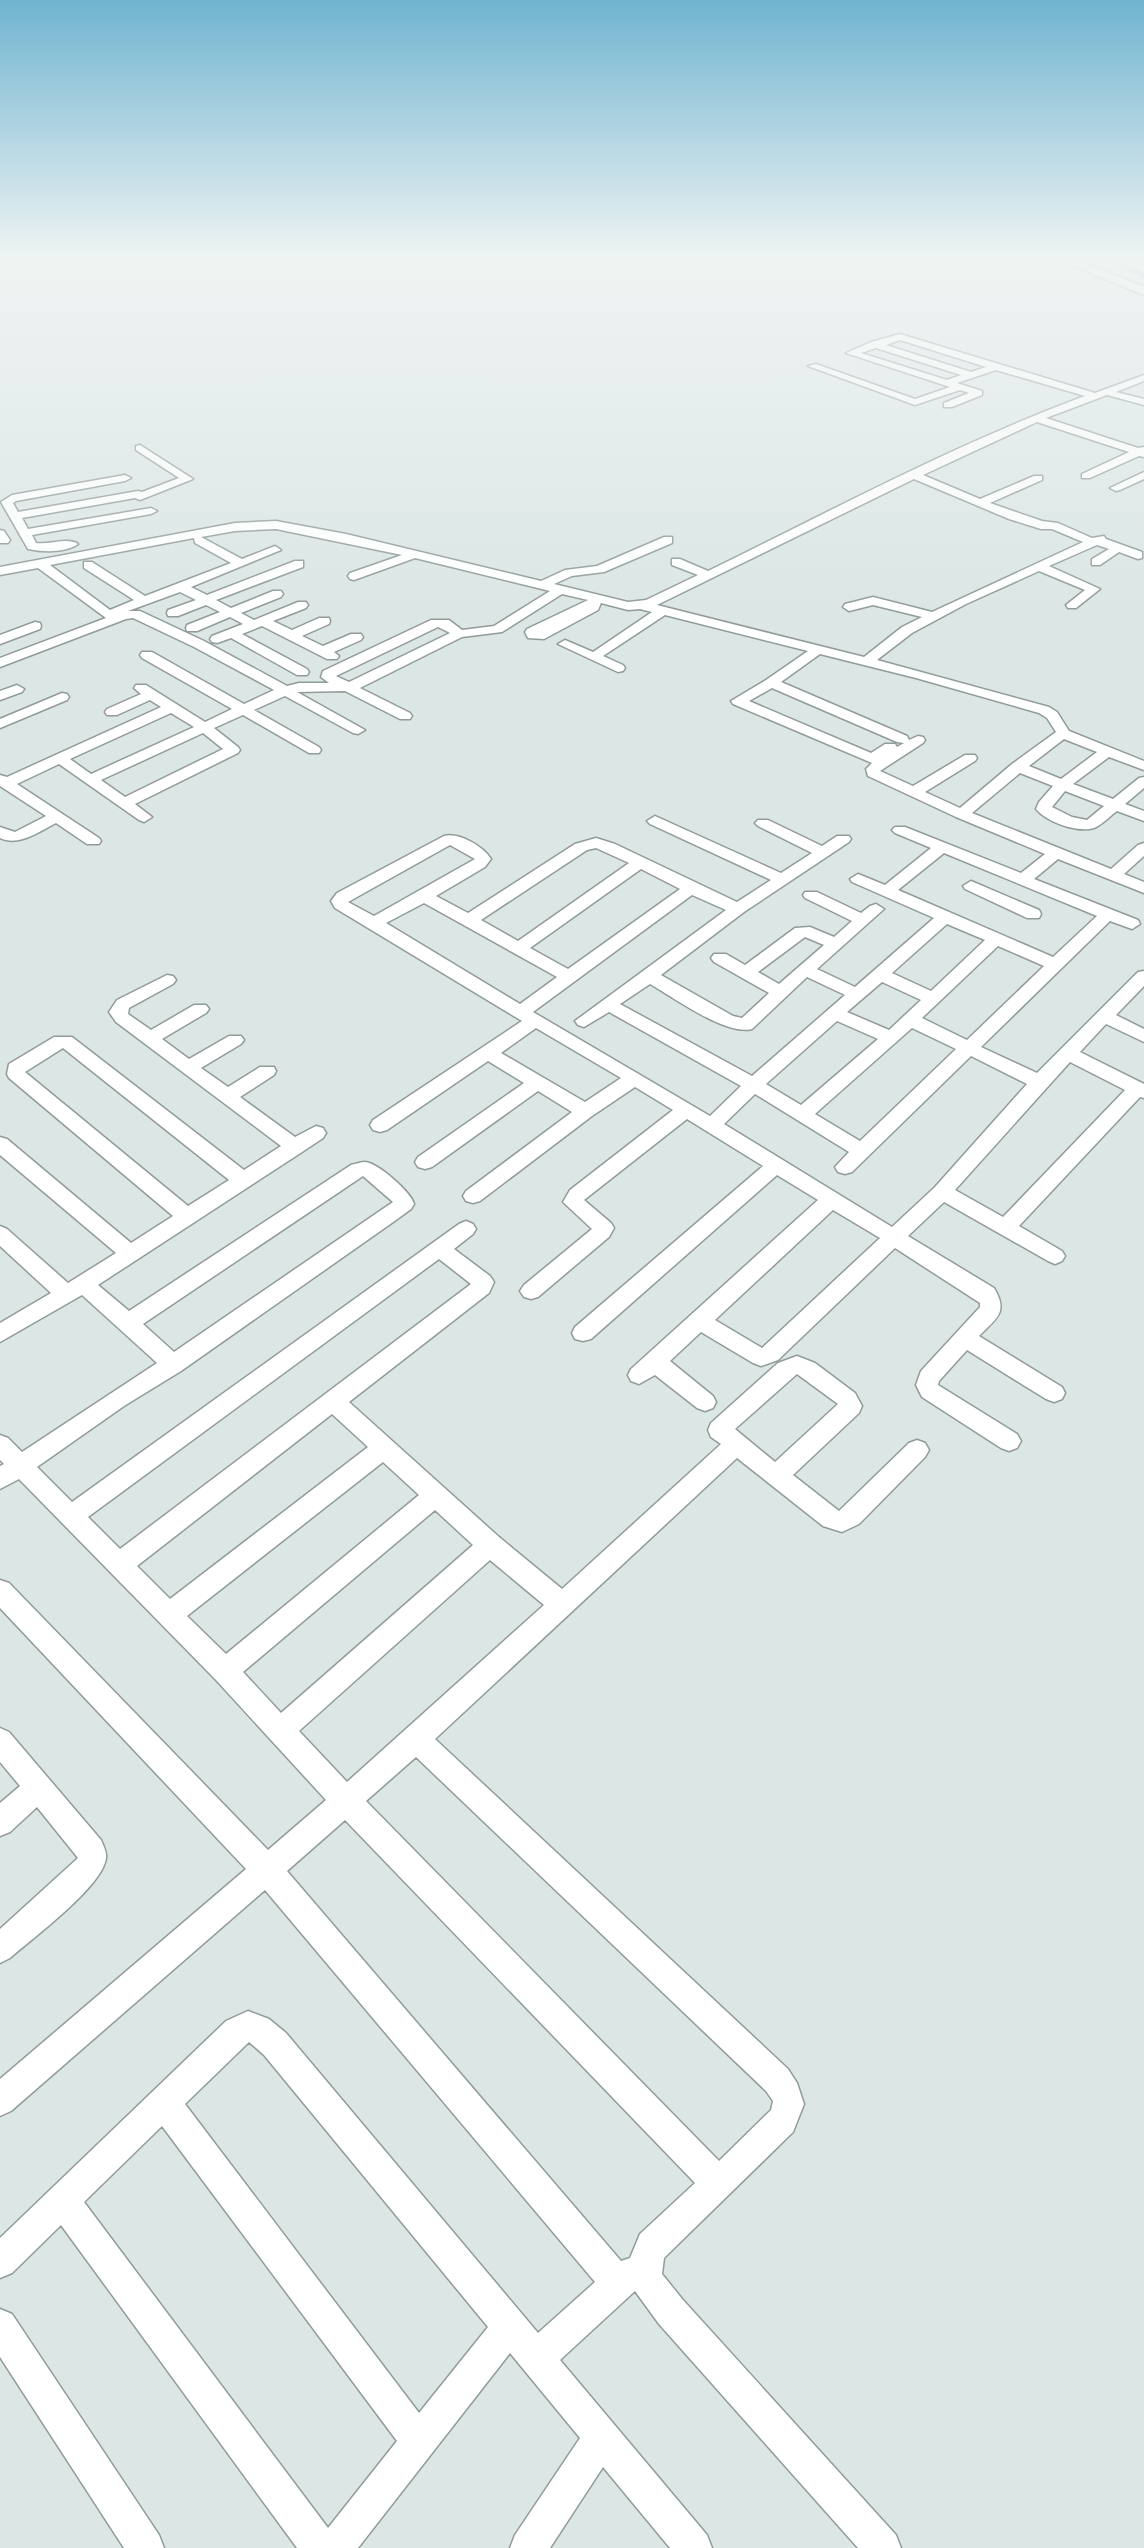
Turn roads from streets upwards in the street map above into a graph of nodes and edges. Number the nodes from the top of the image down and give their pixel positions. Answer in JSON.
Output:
{"nodes":[{"id":1,"x":842,"y":376,"type":"edge"},
{"id":2,"x":887,"y":376,"type":"edge"},
{"id":3,"x":923,"y":376,"type":"edge"},
{"id":4,"x":967,"y":376,"type":"edge"},
{"id":5,"x":1033,"y":376,"type":"edge"},
{"id":6,"x":1050,"y":376,"type":"dead end"},
{"id":7,"x":930,"y":378,"type":"junction"},
{"id":8,"x":1144,"y":378,"type":"edge"},
{"id":9,"x":947,"y":383,"type":"junction"},
{"id":10,"x":864,"y":384,"type":"junction"},
{"id":11,"x":960,"y":387,"type":"junction"},
{"id":12,"x":888,"y":393,"type":"junction"},
{"id":13,"x":1103,"y":393,"type":"junction"},
{"id":14,"x":1144,"y":402,"type":"edge"},
{"id":15,"x":948,"y":405,"type":"dead end"},
{"id":16,"x":1036,"y":418,"type":"junction"},
{"id":17,"x":141,"y":448,"type":"dead end"},
{"id":18,"x":1142,"y":452,"type":"edge"},
{"id":19,"x":117,"y":468,"type":"dead end"},
{"id":20,"x":913,"y":475,"type":"junction"},
{"id":21,"x":1144,"y":475,"type":"edge"},
{"id":22,"x":1086,"y":476,"type":"dead end"},
{"id":23,"x":125,"y":478,"type":"junction"},
{"id":24,"x":1038,"y":478,"type":"dead end"},
{"id":25,"x":187,"y":479,"type":"junction"},
{"id":26,"x":198,"y":486,"type":"dead end"},
{"id":27,"x":1116,"y":488,"type":"dead end"},
{"id":28,"x":139,"y":496,"type":"junction"},
{"id":29,"x":980,"y":503,"type":"junction"},
{"id":30,"x":14,"y":516,"type":"junction"},
{"id":31,"x":158,"y":519,"type":"junction"},
{"id":32,"x":286,"y":527,"type":"junction"},
{"id":33,"x":24,"y":533,"type":"junction"},
{"id":34,"x":172,"y":538,"type":"junction"},
{"id":35,"x":199,"y":540,"type":"dead end"},
{"id":36,"x":668,"y":540,"type":"dead end"},
{"id":37,"x":1096,"y":540,"type":"junction"},
{"id":38,"x":86,"y":542,"type":"dead end"},
{"id":39,"x":265,"y":545,"type":"junction"},
{"id":40,"x":1118,"y":548,"type":"junction"},
{"id":41,"x":413,"y":555,"type":"junction"},
{"id":42,"x":1138,"y":555,"type":"dead end"},
{"id":43,"x":676,"y":562,"type":"dead end"},
{"id":44,"x":1096,"y":562,"type":"dead end"},
{"id":45,"x":240,"y":563,"type":"junction"},
{"id":46,"x":41,"y":564,"type":"junction"},
{"id":47,"x":88,"y":565,"type":"dead end"},
{"id":48,"x":1038,"y":566,"type":"junction"},
{"id":49,"x":0,"y":571,"type":"edge"},
{"id":50,"x":708,"y":575,"type":"junction"},
{"id":51,"x":354,"y":576,"type":"dead end"},
{"id":52,"x":541,"y":586,"type":"junction"},
{"id":53,"x":182,"y":587,"type":"junction"},
{"id":54,"x":560,"y":590,"type":"junction"},
{"id":55,"x":277,"y":594,"type":"dead end"},
{"id":56,"x":145,"y":601,"type":"junction"},
{"id":57,"x":206,"y":601,"type":"junction"},
{"id":58,"x":302,"y":605,"type":"dead end"},
{"id":59,"x":641,"y":605,"type":"junction"},
{"id":60,"x":1072,"y":605,"type":"dead end"},
{"id":61,"x":849,"y":607,"type":"dead end"},
{"id":62,"x":662,"y":611,"type":"junction"},
{"id":63,"x":173,"y":613,"type":"dead end"},
{"id":64,"x":231,"y":614,"type":"junction"},
{"id":65,"x":933,"y":617,"type":"junction"},
{"id":66,"x":324,"y":621,"type":"dead end"},
{"id":67,"x":257,"y":623,"type":"junction"},
{"id":68,"x":35,"y":626,"type":"dead end"},
{"id":69,"x":192,"y":628,"type":"dead end"},
{"id":70,"x":231,"y":633,"type":"junction"},
{"id":71,"x":459,"y":634,"type":"junction"},
{"id":72,"x":292,"y":635,"type":"junction"},
{"id":73,"x":356,"y":637,"type":"dead end"},
{"id":74,"x":217,"y":639,"type":"dead end"},
{"id":75,"x":0,"y":640,"type":"edge"},
{"id":76,"x":565,"y":644,"type":"dead end"},
{"id":77,"x":817,"y":650,"type":"junction"},
{"id":78,"x":147,"y":655,"type":"dead end"},
{"id":79,"x":595,"y":656,"type":"junction"},
{"id":80,"x":867,"y":661,"type":"junction"},
{"id":81,"x":0,"y":663,"type":"edge"},
{"id":82,"x":618,"y":668,"type":"dead end"},
{"id":83,"x":302,"y":672,"type":"dead end"},
{"id":84,"x":771,"y":683,"type":"junction"},
{"id":85,"x":350,"y":687,"type":"junction"},
{"id":86,"x":17,"y":689,"type":"dead end"},
{"id":87,"x":284,"y":691,"type":"junction"},
{"id":88,"x":0,"y":696,"type":"edge"},
{"id":89,"x":62,"y":697,"type":"dead end"},
{"id":90,"x":172,"y":707,"type":"junction"},
{"id":91,"x":242,"y":710,"type":"junction"},
{"id":92,"x":112,"y":712,"type":"dead end"},
{"id":93,"x":405,"y":716,"type":"dead end"},
{"id":94,"x":0,"y":724,"type":"edge"},
{"id":95,"x":205,"y":728,"type":"junction"},
{"id":96,"x":358,"y":729,"type":"dead end"},
{"id":97,"x":1064,"y":734,"type":"junction"},
{"id":98,"x":918,"y":740,"type":"dead end"},
{"id":99,"x":314,"y":750,"type":"dead end"},
{"id":100,"x":1108,"y":751,"type":"junction"},
{"id":101,"x":59,"y":758,"type":"junction"},
{"id":102,"x":970,"y":758,"type":"dead end"},
{"id":103,"x":1144,"y":766,"type":"edge"},
{"id":104,"x":1017,"y":767,"type":"junction"},
{"id":105,"x":90,"y":780,"type":"junction"},
{"id":106,"x":3,"y":781,"type":"edge"},
{"id":107,"x":1144,"y":781,"type":"edge"},
{"id":108,"x":1062,"y":785,"type":"junction"},
{"id":109,"x":914,"y":792,"type":"junction"},
{"id":110,"x":124,"y":802,"type":"junction"},
{"id":111,"x":1115,"y":805,"type":"junction"},
{"id":112,"x":962,"y":814,"type":"junction"},
{"id":113,"x":1144,"y":816,"type":"edge"},
{"id":114,"x":57,"y":817,"type":"junction"},
{"id":115,"x":144,"y":817,"type":"dead end"},
{"id":116,"x":655,"y":821,"type":"dead end"},
{"id":117,"x":763,"y":824,"type":"dead end"},
{"id":118,"x":900,"y":830,"type":"dead end"},
{"id":119,"x":0,"y":832,"type":"edge"},
{"id":120,"x":843,"y":839,"type":"dead end"},
{"id":121,"x":93,"y":841,"type":"dead end"},
{"id":122,"x":942,"y":847,"type":"junction"},
{"id":123,"x":1144,"y":848,"type":"edge"},
{"id":124,"x":823,"y":852,"type":"junction"},
{"id":125,"x":1056,"y":852,"type":"junction"},
{"id":126,"x":639,"y":863,"type":"junction"},
{"id":127,"x":992,"y":868,"type":"junction"},
{"id":128,"x":1114,"y":875,"type":"junction"},
{"id":129,"x":782,"y":879,"type":"junction"},
{"id":130,"x":858,"y":879,"type":"dead end"},
{"id":131,"x":1023,"y":880,"type":"junction"},
{"id":132,"x":691,"y":888,"type":"junction"},
{"id":133,"x":1144,"y":888,"type":"edge"},
{"id":134,"x":887,"y":891,"type":"junction"},
{"id":135,"x":1056,"y":893,"type":"junction"},
{"id":136,"x":811,"y":895,"type":"dead end"},
{"id":137,"x":424,"y":896,"type":"junction"},
{"id":138,"x":738,"y":909,"type":"junction"},
{"id":139,"x":1107,"y":915,"type":"junction"},
{"id":140,"x":945,"y":917,"type":"junction"},
{"id":141,"x":469,"y":920,"type":"junction"},
{"id":142,"x":374,"y":923,"type":"junction"},
{"id":143,"x":1132,"y":924,"type":"dead end"},
{"id":144,"x":996,"y":939,"type":"junction"},
{"id":145,"x":835,"y":944,"type":"junction"},
{"id":146,"x":519,"y":948,"type":"junction"},
{"id":147,"x":720,"y":958,"type":"dead end"},
{"id":148,"x":1056,"y":965,"type":"junction"},
{"id":149,"x":806,"y":970,"type":"junction"},
{"id":150,"x":746,"y":973,"type":"junction"},
{"id":151,"x":650,"y":975,"type":"junction"},
{"id":152,"x":882,"y":975,"type":"junction"},
{"id":153,"x":567,"y":976,"type":"junction"},
{"id":154,"x":1143,"y":978,"type":"edge"},
{"id":155,"x":167,"y":980,"type":"dead end"},
{"id":156,"x":780,"y":992,"type":"junction"},
{"id":157,"x":856,"y":994,"type":"junction"},
{"id":158,"x":931,"y":998,"type":"junction"},
{"id":159,"x":607,"y":1004,"type":"junction"},
{"id":160,"x":200,"y":1009,"type":"dead end"},
{"id":161,"x":834,"y":1013,"type":"junction"},
{"id":162,"x":527,"y":1016,"type":"junction"},
{"id":163,"x":1104,"y":1016,"type":"junction"},
{"id":164,"x":909,"y":1019,"type":"junction"},
{"id":165,"x":584,"y":1021,"type":"dead end"},
{"id":166,"x":1144,"y":1036,"type":"edge"},
{"id":167,"x":151,"y":1038,"type":"junction"},
{"id":168,"x":891,"y":1038,"type":"junction"},
{"id":169,"x":235,"y":1040,"type":"dead end"},
{"id":170,"x":970,"y":1049,"type":"junction"},
{"id":171,"x":488,"y":1053,"type":"junction"},
{"id":172,"x":1067,"y":1053,"type":"junction"},
{"id":173,"x":189,"y":1067,"type":"junction"},
{"id":174,"x":267,"y":1071,"type":"dead end"},
{"id":175,"x":635,"y":1078,"type":"junction"},
{"id":176,"x":1039,"y":1082,"type":"junction"},
{"id":177,"x":536,"y":1084,"type":"junction"},
{"id":178,"x":753,"y":1085,"type":"junction"},
{"id":179,"x":1140,"y":1090,"type":"edge"},
{"id":180,"x":229,"y":1095,"type":"junction"},
{"id":181,"x":685,"y":1111,"type":"junction"},
{"id":182,"x":585,"y":1112,"type":"junction"},
{"id":183,"x":802,"y":1115,"type":"junction"},
{"id":184,"x":380,"y":1125,"type":"dead end"},
{"id":185,"x":711,"y":1126,"type":"junction"},
{"id":186,"x":316,"y":1133,"type":"dead end"},
{"id":187,"x":0,"y":1144,"type":"edge"},
{"id":188,"x":295,"y":1147,"type":"junction"},
{"id":189,"x":862,"y":1151,"type":"junction"},
{"id":190,"x":425,"y":1162,"type":"dead end"},
{"id":191,"x":775,"y":1166,"type":"junction"},
{"id":192,"x":845,"y":1167,"type":"dead end"},
{"id":193,"x":242,"y":1179,"type":"junction"},
{"id":194,"x":942,"y":1192,"type":"junction"},
{"id":195,"x":473,"y":1196,"type":"dead end"},
{"id":196,"x":831,"y":1200,"type":"junction"},
{"id":197,"x":187,"y":1217,"type":"junction"},
{"id":198,"x":1005,"y":1228,"type":"junction"},
{"id":199,"x":466,"y":1229,"type":"dead end"},
{"id":200,"x":0,"y":1234,"type":"edge"},
{"id":201,"x":893,"y":1237,"type":"junction"},
{"id":202,"x":441,"y":1249,"type":"junction"},
{"id":203,"x":130,"y":1252,"type":"junction"},
{"id":204,"x":1055,"y":1256,"type":"dead end"},
{"id":205,"x":74,"y":1289,"type":"junction"},
{"id":206,"x":531,"y":1291,"type":"dead end"},
{"id":207,"x":700,"y":1320,"type":"junction"},
{"id":208,"x":128,"y":1323,"type":"junction"},
{"id":209,"x":1,"y":1332,"type":"edge"},
{"id":210,"x":583,"y":1333,"type":"dead end"},
{"id":211,"x":963,"y":1337,"type":"junction"},
{"id":212,"x":173,"y":1365,"type":"junction"},
{"id":213,"x":1054,"y":1393,"type":"dead end"},
{"id":214,"x":334,"y":1402,"type":"junction"},
{"id":215,"x":705,"y":1402,"type":"dead end"},
{"id":216,"x":1009,"y":1441,"type":"dead end"},
{"id":217,"x":737,"y":1444,"type":"junction"},
{"id":218,"x":0,"y":1445,"type":"edge"},
{"id":219,"x":384,"y":1448,"type":"junction"},
{"id":220,"x":917,"y":1450,"type":"dead end"},
{"id":221,"x":10,"y":1473,"type":"edge"},
{"id":222,"x":777,"y":1476,"type":"junction"},
{"id":223,"x":435,"y":1496,"type":"junction"},
{"id":224,"x":70,"y":1517,"type":"junction"},
{"id":225,"x":490,"y":1545,"type":"junction"},
{"id":226,"x":120,"y":1564,"type":"junction"},
{"id":227,"x":0,"y":1591,"type":"edge"},
{"id":228,"x":561,"y":1604,"type":"junction"},
{"id":229,"x":170,"y":1614,"type":"junction"},
{"id":230,"x":225,"y":1671,"type":"junction"},
{"id":231,"x":280,"y":1731,"type":"junction"},
{"id":232,"x":416,"y":1739,"type":"junction"},
{"id":233,"x":0,"y":1741,"type":"edge"},
{"id":234,"x":38,"y":1788,"type":"junction"},
{"id":235,"x":345,"y":1800,"type":"junction"},
{"id":236,"x":0,"y":1822,"type":"edge"},
{"id":237,"x":267,"y":1870,"type":"junction"},
{"id":238,"x":0,"y":1948,"type":"edge"},
{"id":239,"x":0,"y":2100,"type":"edge"},
{"id":240,"x":165,"y":2104,"type":"junction"},
{"id":241,"x":718,"y":2183,"type":"junction"},
{"id":242,"x":63,"y":2200,"type":"junction"},
{"id":243,"x":645,"y":2259,"type":"junction"},
{"id":244,"x":0,"y":2261,"type":"edge"},
{"id":245,"x":619,"y":2284,"type":"junction"},
{"id":246,"x":0,"y":2326,"type":"edge"},
{"id":247,"x":510,"y":2326,"type":"junction"},
{"id":248,"x":536,"y":2358,"type":"junction"},
{"id":249,"x":602,"y":2438,"type":"junction"},
{"id":250,"x":419,"y":2442,"type":"junction"},
{"id":251,"x":146,"y":2548,"type":"edge"},
{"id":252,"x":320,"y":2548,"type":"edge"},
{"id":253,"x":335,"y":2548,"type":"edge"},
{"id":254,"x":528,"y":2548,"type":"edge"},
{"id":255,"x":694,"y":2548,"type":"edge"},
{"id":256,"x":883,"y":2548,"type":"edge"}],
"edges":[{"from":1,"to":10,"type":"street"},
{"from":2,"to":10,"type":"street"},
{"from":3,"to":7,"type":"street"},
{"from":4,"to":9,"type":"street"},
{"from":5,"to":13,"type":"street"},
{"from":6,"to":13,"type":"street"},
{"from":7,"to":9,"type":"street"},
{"from":7,"to":12,"type":"street"},
{"from":8,"to":13,"type":"street"},
{"from":9,"to":11,"type":"street"},
{"from":10,"to":12,"type":"street"},
{"from":11,"to":12,"type":"street"},
{"from":11,"to":15,"type":"street"},
{"from":13,"to":14,"type":"street"},
{"from":13,"to":16,"type":"street"},
{"from":16,"to":18,"type":"street"},
{"from":16,"to":20,"type":"street"},
{"from":17,"to":25,"type":"street"},
{"from":18,"to":22,"type":"street"},
{"from":19,"to":23,"type":"street"},
{"from":20,"to":29,"type":"street"},
{"from":20,"to":50,"type":"street"},
{"from":21,"to":27,"type":"street"},
{"from":23,"to":28,"type":"street"},
{"from":23,"to":30,"type":"street"},
{"from":24,"to":29,"type":"street"},
{"from":25,"to":26,"type":"street"},
{"from":25,"to":28,"type":"street"},
{"from":28,"to":30,"type":"street"},
{"from":28,"to":31,"type":"street"},
{"from":29,"to":37,"type":"street"},
{"from":30,"to":33,"type":"street"},
{"from":31,"to":33,"type":"street"},
{"from":31,"to":34,"type":"street"},
{"from":32,"to":34,"type":"street"},
{"from":32,"to":39,"type":"street"},
{"from":32,"to":41,"type":"street"},
{"from":33,"to":38,"type":"street"},
{"from":34,"to":46,"type":"street"},
{"from":35,"to":45,"type":"street"},
{"from":36,"to":52,"type":"street"},
{"from":37,"to":40,"type":"street"},
{"from":37,"to":48,"type":"street"},
{"from":39,"to":45,"type":"street"},
{"from":39,"to":57,"type":"street"},
{"from":40,"to":42,"type":"street"},
{"from":40,"to":44,"type":"street"},
{"from":41,"to":51,"type":"street"},
{"from":41,"to":52,"type":"street"},
{"from":43,"to":50,"type":"street"},
{"from":45,"to":53,"type":"street"},
{"from":46,"to":49,"type":"street"},
{"from":46,"to":56,"type":"street"},
{"from":47,"to":56,"type":"street"},
{"from":48,"to":60,"type":"street"},
{"from":48,"to":65,"type":"street"},
{"from":50,"to":59,"type":"street"},
{"from":52,"to":54,"type":"street"},
{"from":53,"to":56,"type":"street"},
{"from":53,"to":57,"type":"street"},
{"from":54,"to":59,"type":"street"},
{"from":54,"to":71,"type":"street"},
{"from":55,"to":64,"type":"street"},
{"from":57,"to":63,"type":"street"},
{"from":57,"to":64,"type":"street"},
{"from":58,"to":67,"type":"street"},
{"from":59,"to":62,"type":"street"},
{"from":61,"to":65,"type":"street"},
{"from":62,"to":77,"type":"street"},
{"from":62,"to":79,"type":"street"},
{"from":64,"to":67,"type":"street"},
{"from":64,"to":69,"type":"street"},
{"from":65,"to":80,"type":"street"},
{"from":66,"to":72,"type":"street"},
{"from":67,"to":70,"type":"street"},
{"from":67,"to":72,"type":"street"},
{"from":68,"to":75,"type":"street"},
{"from":70,"to":74,"type":"street"},
{"from":70,"to":83,"type":"street"},
{"from":71,"to":85,"type":"street"},
{"from":71,"to":85,"type":"street"},
{"from":72,"to":73,"type":"street"},
{"from":76,"to":79,"type":"street"},
{"from":77,"to":80,"type":"street"},
{"from":77,"to":84,"type":"street"},
{"from":78,"to":91,"type":"street"},
{"from":79,"to":82,"type":"street"},
{"from":80,"to":97,"type":"street"},
{"from":81,"to":87,"type":"street"},
{"from":84,"to":84,"type":"street"},
{"from":85,"to":87,"type":"street"},
{"from":85,"to":93,"type":"street"},
{"from":86,"to":88,"type":"street"},
{"from":87,"to":91,"type":"street"},
{"from":87,"to":96,"type":"street"},
{"from":89,"to":94,"type":"street"},
{"from":90,"to":92,"type":"street"},
{"from":90,"to":95,"type":"street"},
{"from":90,"to":101,"type":"street"},
{"from":91,"to":95,"type":"street"},
{"from":91,"to":99,"type":"street"},
{"from":95,"to":105,"type":"street"},
{"from":95,"to":110,"type":"street"},
{"from":97,"to":100,"type":"street"},
{"from":97,"to":104,"type":"street"},
{"from":98,"to":109,"type":"street"},
{"from":100,"to":103,"type":"street"},
{"from":100,"to":108,"type":"street"},
{"from":101,"to":105,"type":"street"},
{"from":101,"to":106,"type":"street"},
{"from":102,"to":109,"type":"street"},
{"from":104,"to":108,"type":"street"},
{"from":104,"to":112,"type":"street"},
{"from":105,"to":110,"type":"street"},
{"from":106,"to":114,"type":"street"},
{"from":107,"to":111,"type":"street"},
{"from":108,"to":111,"type":"street"},
{"from":108,"to":111,"type":"street"},
{"from":109,"to":112,"type":"street"},
{"from":110,"to":115,"type":"street"},
{"from":111,"to":113,"type":"street"},
{"from":112,"to":125,"type":"street"},
{"from":114,"to":119,"type":"street"},
{"from":114,"to":121,"type":"street"},
{"from":116,"to":129,"type":"street"},
{"from":117,"to":124,"type":"street"},
{"from":118,"to":122,"type":"street"},
{"from":120,"to":124,"type":"street"},
{"from":122,"to":127,"type":"street"},
{"from":122,"to":134,"type":"street"},
{"from":123,"to":128,"type":"street"},
{"from":124,"to":129,"type":"street"},
{"from":125,"to":128,"type":"street"},
{"from":125,"to":131,"type":"street"},
{"from":126,"to":132,"type":"street"},
{"from":126,"to":141,"type":"street"},
{"from":126,"to":146,"type":"street"},
{"from":127,"to":131,"type":"street"},
{"from":127,"to":135,"type":"street"},
{"from":128,"to":133,"type":"street"},
{"from":129,"to":138,"type":"street"},
{"from":130,"to":134,"type":"street"},
{"from":131,"to":135,"type":"street"},
{"from":132,"to":138,"type":"street"},
{"from":132,"to":153,"type":"street"},
{"from":134,"to":140,"type":"street"},
{"from":135,"to":139,"type":"street"},
{"from":136,"to":145,"type":"street"},
{"from":137,"to":141,"type":"street"},
{"from":137,"to":142,"type":"street"},
{"from":137,"to":142,"type":"street"},
{"from":138,"to":151,"type":"street"},
{"from":139,"to":143,"type":"street"},
{"from":139,"to":148,"type":"street"},
{"from":140,"to":144,"type":"street"},
{"from":140,"to":152,"type":"street"},
{"from":141,"to":146,"type":"street"},
{"from":142,"to":162,"type":"street"},
{"from":144,"to":148,"type":"street"},
{"from":144,"to":158,"type":"street"},
{"from":145,"to":149,"type":"street"},
{"from":145,"to":150,"type":"street"},
{"from":146,"to":153,"type":"street"},
{"from":147,"to":150,"type":"street"},
{"from":148,"to":170,"type":"street"},
{"from":149,"to":156,"type":"street"},
{"from":149,"to":157,"type":"street"},
{"from":150,"to":156,"type":"street"},
{"from":151,"to":156,"type":"street"},
{"from":151,"to":159,"type":"street"},
{"from":152,"to":157,"type":"street"},
{"from":152,"to":158,"type":"street"},
{"from":153,"to":162,"type":"street"},
{"from":154,"to":163,"type":"street"},
{"from":155,"to":167,"type":"street"},
{"from":157,"to":161,"type":"street"},
{"from":158,"to":164,"type":"street"},
{"from":159,"to":165,"type":"street"},
{"from":159,"to":178,"type":"street"},
{"from":160,"to":167,"type":"street"},
{"from":161,"to":168,"type":"street"},
{"from":161,"to":178,"type":"street"},
{"from":162,"to":171,"type":"street"},
{"from":162,"to":175,"type":"street"},
{"from":163,"to":166,"type":"street"},
{"from":163,"to":172,"type":"street"},
{"from":164,"to":168,"type":"street"},
{"from":164,"to":170,"type":"street"},
{"from":167,"to":173,"type":"street"},
{"from":168,"to":183,"type":"street"},
{"from":169,"to":173,"type":"street"},
{"from":170,"to":176,"type":"street"},
{"from":170,"to":189,"type":"street"},
{"from":171,"to":177,"type":"street"},
{"from":171,"to":184,"type":"street"},
{"from":172,"to":176,"type":"street"},
{"from":172,"to":179,"type":"street"},
{"from":173,"to":180,"type":"street"},
{"from":174,"to":180,"type":"street"},
{"from":175,"to":181,"type":"street"},
{"from":175,"to":182,"type":"street"},
{"from":176,"to":194,"type":"street"},
{"from":177,"to":182,"type":"street"},
{"from":177,"to":190,"type":"street"},
{"from":178,"to":183,"type":"street"},
{"from":178,"to":185,"type":"street"},
{"from":179,"to":198,"type":"street"},
{"from":180,"to":188,"type":"street"},
{"from":181,"to":185,"type":"street"},
{"from":181,"to":206,"type":"street"},
{"from":182,"to":195,"type":"street"},
{"from":183,"to":189,"type":"street"},
{"from":185,"to":191,"type":"street"},
{"from":186,"to":188,"type":"street"},
{"from":187,"to":203,"type":"street"},
{"from":188,"to":193,"type":"street"},
{"from":189,"to":192,"type":"street"},
{"from":191,"to":196,"type":"street"},
{"from":191,"to":210,"type":"street"},
{"from":193,"to":197,"type":"street"},
{"from":193,"to":197,"type":"street"},
{"from":194,"to":198,"type":"street"},
{"from":194,"to":201,"type":"street"},
{"from":196,"to":201,"type":"street"},
{"from":196,"to":207,"type":"street"},
{"from":197,"to":203,"type":"street"},
{"from":198,"to":204,"type":"street"},
{"from":199,"to":202,"type":"street"},
{"from":200,"to":205,"type":"street"},
{"from":201,"to":207,"type":"street"},
{"from":201,"to":211,"type":"street"},
{"from":202,"to":214,"type":"street"},
{"from":202,"to":224,"type":"street"},
{"from":203,"to":205,"type":"street"},
{"from":205,"to":208,"type":"street"},
{"from":205,"to":209,"type":"street"},
{"from":207,"to":215,"type":"street"},
{"from":208,"to":212,"type":"street"},
{"from":208,"to":212,"type":"street"},
{"from":211,"to":213,"type":"street"},
{"from":211,"to":216,"type":"street"},
{"from":212,"to":221,"type":"street"},
{"from":214,"to":219,"type":"street"},
{"from":214,"to":226,"type":"street"},
{"from":217,"to":222,"type":"street"},
{"from":217,"to":222,"type":"street"},
{"from":217,"to":228,"type":"street"},
{"from":218,"to":221,"type":"street"},
{"from":219,"to":223,"type":"street"},
{"from":219,"to":229,"type":"street"},
{"from":220,"to":222,"type":"street"},
{"from":221,"to":224,"type":"street"},
{"from":223,"to":225,"type":"street"},
{"from":223,"to":230,"type":"street"},
{"from":224,"to":226,"type":"street"},
{"from":225,"to":228,"type":"street"},
{"from":225,"to":231,"type":"street"},
{"from":226,"to":229,"type":"street"},
{"from":227,"to":237,"type":"street"},
{"from":228,"to":232,"type":"street"},
{"from":229,"to":230,"type":"street"},
{"from":230,"to":231,"type":"street"},
{"from":231,"to":235,"type":"street"},
{"from":232,"to":235,"type":"street"},
{"from":232,"to":241,"type":"street"},
{"from":233,"to":234,"type":"street"},
{"from":234,"to":236,"type":"street"},
{"from":234,"to":238,"type":"street"},
{"from":235,"to":237,"type":"street"},
{"from":235,"to":241,"type":"street"},
{"from":237,"to":239,"type":"street"},
{"from":237,"to":245,"type":"street"},
{"from":240,"to":242,"type":"street"},
{"from":240,"to":247,"type":"street"},
{"from":240,"to":250,"type":"street"},
{"from":241,"to":243,"type":"street"},
{"from":242,"to":244,"type":"street"},
{"from":242,"to":252,"type":"street"},
{"from":243,"to":245,"type":"street"},
{"from":243,"to":256,"type":"street"},
{"from":245,"to":248,"type":"street"},
{"from":246,"to":251,"type":"street"},
{"from":247,"to":248,"type":"street"},
{"from":247,"to":250,"type":"street"},
{"from":248,"to":249,"type":"street"},
{"from":249,"to":254,"type":"street"},
{"from":249,"to":255,"type":"street"},
{"from":250,"to":253,"type":"street"}]}
